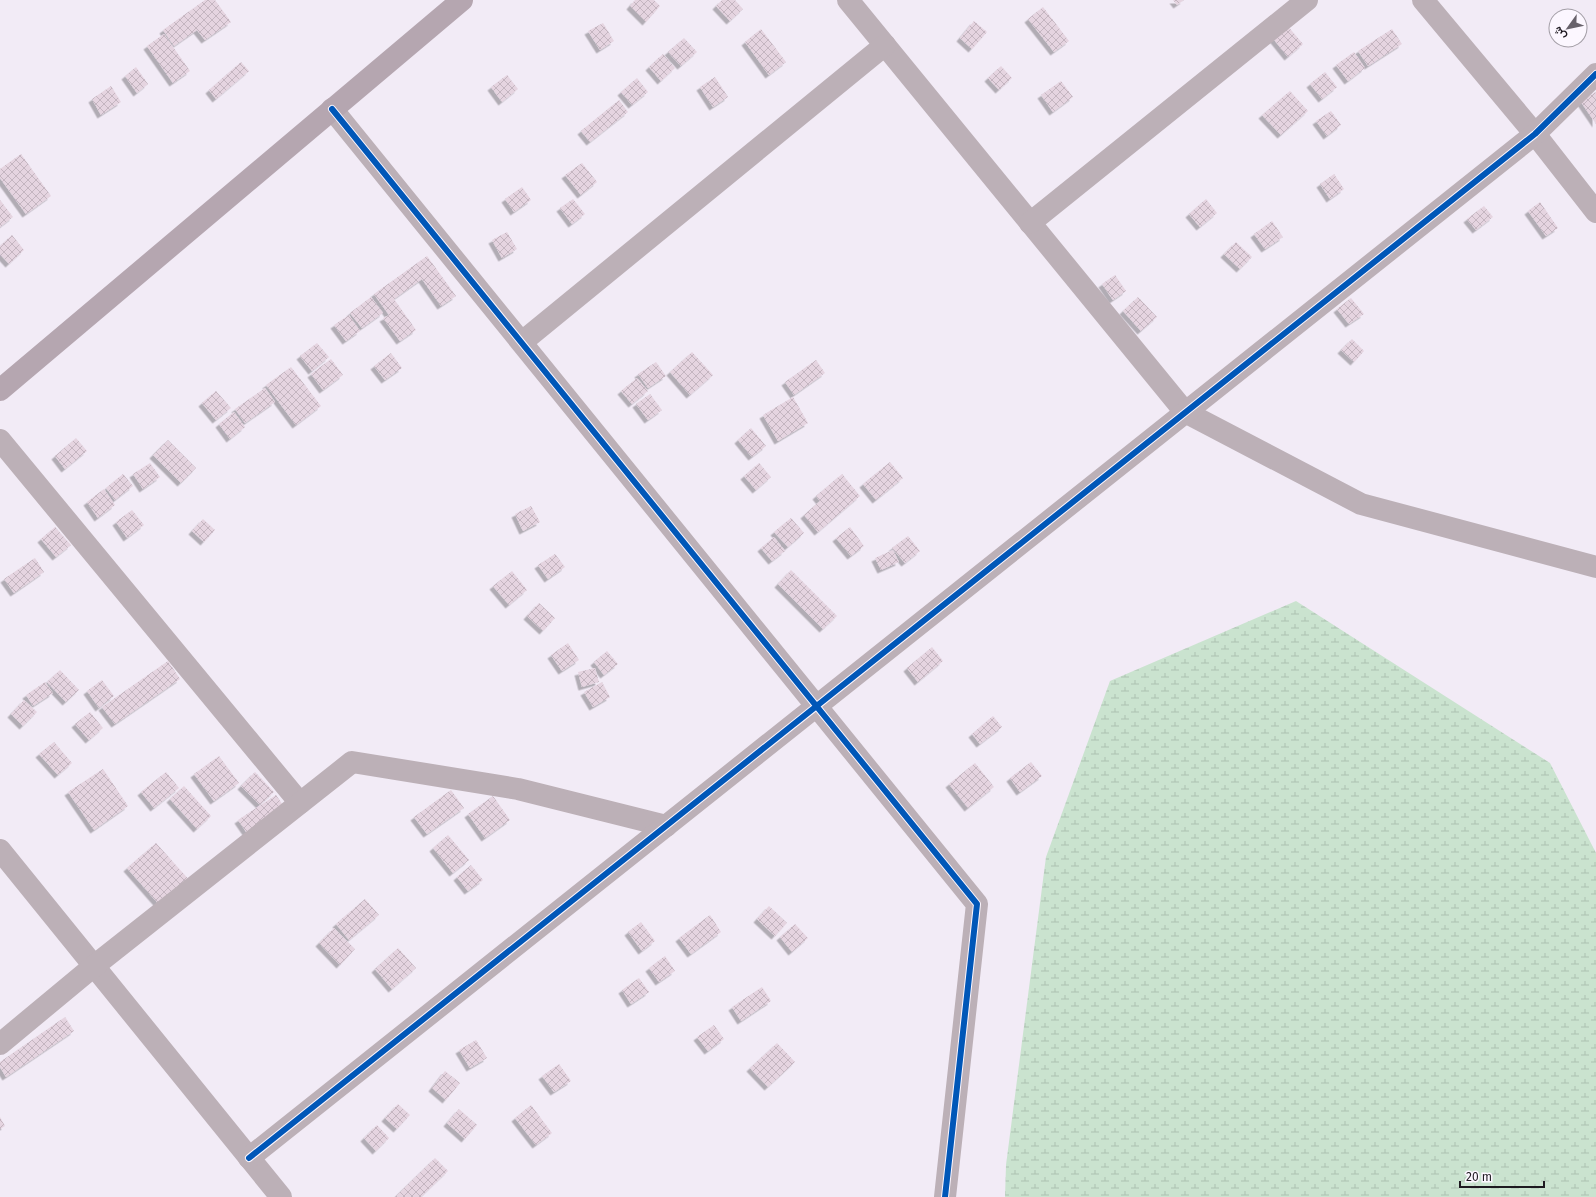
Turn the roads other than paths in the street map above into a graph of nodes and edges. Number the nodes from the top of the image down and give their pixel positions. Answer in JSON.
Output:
{"nodes":[{"id":1,"x":462,"y":0,"type":"edge"},
{"id":2,"x":848,"y":0,"type":"edge"},
{"id":3,"x":1306,"y":0,"type":"edge"},
{"id":4,"x":1423,"y":0,"type":"edge"},
{"id":5,"x":885,"y":45,"type":"junction"},
{"id":6,"x":1596,"y":74,"type":"edge"},
{"id":7,"x":332,"y":109,"type":"junction"},
{"id":8,"x":1536,"y":134,"type":"junction"},
{"id":9,"x":1596,"y":212,"type":"edge"},
{"id":10,"x":1030,"y":223,"type":"junction"},
{"id":11,"x":522,"y":342,"type":"junction"},
{"id":12,"x":0,"y":390,"type":"edge"},
{"id":13,"x":1185,"y":412,"type":"junction"},
{"id":14,"x":0,"y":440,"type":"edge"},
{"id":15,"x":1596,"y":567,"type":"edge"},
{"id":16,"x":817,"y":706,"type":"junction"},
{"id":17,"x":300,"y":803,"type":"junction"},
{"id":18,"x":666,"y":826,"type":"junction"},
{"id":19,"x":0,"y":850,"type":"edge"},
{"id":20,"x":94,"y":966,"type":"junction"},
{"id":21,"x":0,"y":1044,"type":"edge"},
{"id":22,"x":249,"y":1158,"type":"junction"},
{"id":23,"x":281,"y":1197,"type":"edge"},
{"id":24,"x":945,"y":1197,"type":"edge"}],
"edges":[{"from":1,"to":7,"type":"main road"},
{"from":2,"to":5,"type":"street"},
{"from":3,"to":10,"type":"street"},
{"from":4,"to":8,"type":"street"},
{"from":5,"to":10,"type":"street"},
{"from":5,"to":11,"type":"street"},
{"from":6,"to":8,"type":"street"},
{"from":7,"to":11,"type":"street"},
{"from":7,"to":12,"type":"main road"},
{"from":8,"to":9,"type":"street"},
{"from":8,"to":13,"type":"street"},
{"from":10,"to":13,"type":"street"},
{"from":11,"to":16,"type":"street"},
{"from":13,"to":15,"type":"street"},
{"from":13,"to":16,"type":"street"},
{"from":14,"to":17,"type":"street"},
{"from":16,"to":18,"type":"street"},
{"from":16,"to":24,"type":"street"},
{"from":17,"to":18,"type":"street"},
{"from":17,"to":20,"type":"street"},
{"from":18,"to":22,"type":"street"},
{"from":19,"to":20,"type":"street"},
{"from":20,"to":21,"type":"street"},
{"from":20,"to":22,"type":"street"},
{"from":22,"to":23,"type":"street"}]}
